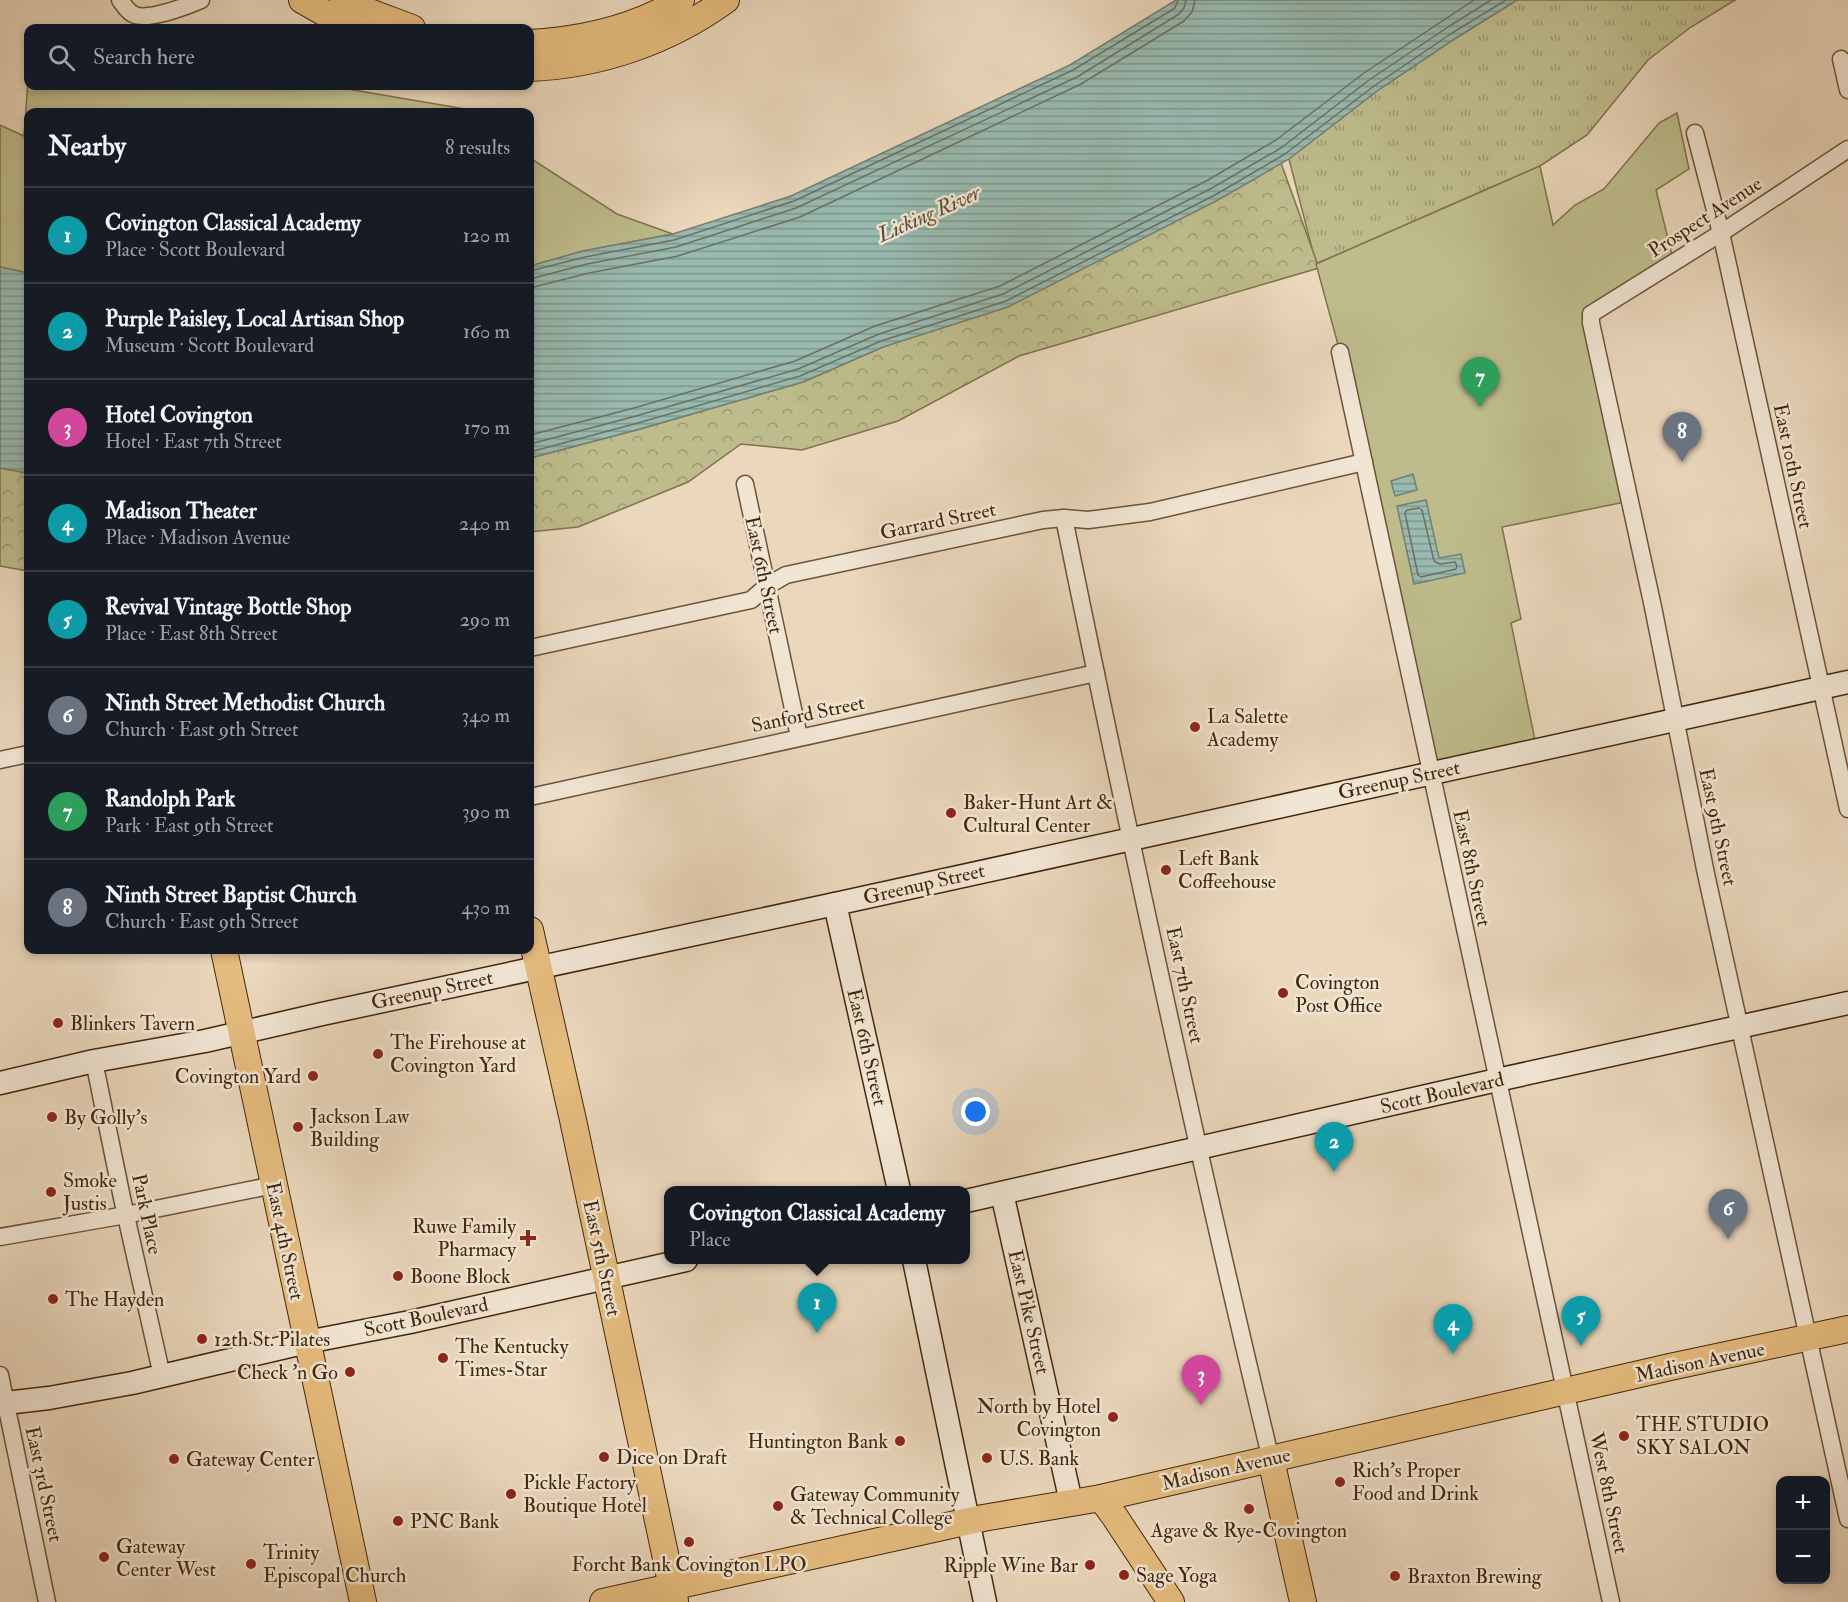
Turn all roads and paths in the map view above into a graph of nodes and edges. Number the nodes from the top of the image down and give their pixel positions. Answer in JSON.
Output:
{"nodes":[{"id":1,"x":120,"y":0,"type":"edge"},
{"id":2,"x":201,"y":0,"type":"edge"},
{"id":3,"x":302,"y":0,"type":"edge"},
{"id":4,"x":343,"y":0,"type":"edge"},
{"id":5,"x":681,"y":0,"type":"edge"},
{"id":6,"x":726,"y":0,"type":"edge"},
{"id":7,"x":344,"y":24,"type":"edge"},
{"id":8,"x":401,"y":24,"type":"edge"},
{"id":9,"x":534,"y":43,"type":"edge"},
{"id":10,"x":1841,"y":59,"type":"dead end"},
{"id":11,"x":534,"y":68,"type":"edge"},
{"id":12,"x":1848,"y":90,"type":"edge"},
{"id":13,"x":1695,"y":133,"type":"dead end"},
{"id":14,"x":1848,"y":148,"type":"edge"},
{"id":15,"x":1721,"y":233,"type":"junction"},
{"id":16,"x":1590,"y":323,"type":"joint"},
{"id":17,"x":1340,"y":352,"type":"dead end"},
{"id":18,"x":1364,"y":462,"type":"junction"},
{"id":19,"x":745,"y":484,"type":"dead end"},
{"id":20,"x":1064,"y":518,"type":"junction"},
{"id":21,"x":767,"y":586,"type":"junction"},
{"id":22,"x":534,"y":647,"type":"edge"},
{"id":23,"x":1096,"y":673,"type":"junction"},
{"id":24,"x":1848,"y":682,"type":"edge"},
{"id":25,"x":1820,"y":688,"type":"junction"},
{"id":26,"x":1674,"y":720,"type":"junction"},
{"id":27,"x":799,"y":737,"type":"junction"},
{"id":28,"x":24,"y":755,"type":"edge"},
{"id":29,"x":0,"y":760,"type":"edge"},
{"id":30,"x":1430,"y":774,"type":"junction"},
{"id":31,"x":534,"y":796,"type":"edge"},
{"id":32,"x":1848,"y":809,"type":"edge"},
{"id":33,"x":1132,"y":838,"type":"junction"},
{"id":34,"x":835,"y":904,"type":"junction"},
{"id":35,"x":534,"y":948,"type":"edge"},
{"id":36,"x":225,"y":954,"type":"edge"},
{"id":37,"x":538,"y":967,"type":"junction"},
{"id":38,"x":1848,"y":1004,"type":"edge"},
{"id":39,"x":1739,"y":1027,"type":"junction"},
{"id":40,"x":241,"y":1032,"type":"junction"},
{"id":41,"x":94,"y":1061,"type":"junction"},
{"id":42,"x":1497,"y":1080,"type":"junction"},
{"id":43,"x":0,"y":1083,"type":"edge"},
{"id":44,"x":1200,"y":1149,"type":"junction"},
{"id":45,"x":274,"y":1185,"type":"junction"},
{"id":46,"x":898,"y":1186,"type":"edge"},
{"id":47,"x":1002,"y":1193,"type":"junction"},
{"id":48,"x":970,"y":1200,"type":"edge"},
{"id":49,"x":126,"y":1215,"type":"junction"},
{"id":50,"x":0,"y":1236,"type":"edge"},
{"id":51,"x":667,"y":1264,"type":"edge"},
{"id":52,"x":915,"y":1264,"type":"edge"},
{"id":53,"x":606,"y":1277,"type":"junction"},
{"id":54,"x":1848,"y":1329,"type":"edge"},
{"id":55,"x":1809,"y":1338,"type":"junction"},
{"id":56,"x":307,"y":1342,"type":"junction"},
{"id":57,"x":0,"y":1375,"type":"edge"},
{"id":58,"x":162,"y":1376,"type":"junction"},
{"id":59,"x":1565,"y":1392,"type":"junction"},
{"id":60,"x":2,"y":1403,"type":"edge"},
{"id":61,"x":1271,"y":1460,"type":"junction"},
{"id":62,"x":1101,"y":1498,"type":"junction"},
{"id":63,"x":1071,"y":1502,"type":"junction"},
{"id":64,"x":1848,"y":1519,"type":"edge"},
{"id":65,"x":968,"y":1522,"type":"junction"},
{"id":66,"x":674,"y":1594,"type":"edge"},
{"id":67,"x":47,"y":1602,"type":"edge"},
{"id":68,"x":363,"y":1602,"type":"edge"},
{"id":69,"x":603,"y":1602,"type":"edge"},
{"id":70,"x":985,"y":1602,"type":"edge"},
{"id":71,"x":1171,"y":1602,"type":"edge"},
{"id":72,"x":1303,"y":1602,"type":"edge"},
{"id":73,"x":1611,"y":1602,"type":"edge"}],
"edges":[{"from":1,"to":2,"type":"street"},
{"from":3,"to":7,"type":"main road"},
{"from":4,"to":8,"type":"main road"},
{"from":5,"to":9,"type":"main road"},
{"from":6,"to":11,"type":"main road"},
{"from":10,"to":12,"type":"street"},
{"from":13,"to":15,"type":"street","name":"East 10th Street"},
{"from":14,"to":15,"type":"street","name":"Prospect Avenue"},
{"from":15,"to":16,"type":"street","name":"Prospect Avenue"},
{"from":15,"to":25,"type":"street","name":"East 10th Street"},
{"from":16,"to":26,"type":"street","name":"East 9th Street"},
{"from":17,"to":18,"type":"street","name":"East 8th Street"},
{"from":18,"to":20,"type":"street","name":"Garrard Street"},
{"from":18,"to":30,"type":"street","name":"East 8th Street"},
{"from":19,"to":21,"type":"street","name":"East 6th Street"},
{"from":20,"to":21,"type":"street","name":"Garrard Street"},
{"from":20,"to":23,"type":"street","name":"East 7th Street"},
{"from":21,"to":22,"type":"street","name":"Garrard Street"},
{"from":21,"to":27,"type":"street","name":"East 6th Street"},
{"from":23,"to":27,"type":"street","name":"Sanford Street"},
{"from":23,"to":33,"type":"street","name":"East 7th Street"},
{"from":24,"to":25,"type":"main road","name":"Greenup Street"},
{"from":25,"to":26,"type":"main road","name":"Greenup Street"},
{"from":25,"to":32,"type":"street","name":"East 10th Street"},
{"from":26,"to":30,"type":"main road","name":"Greenup Street"},
{"from":26,"to":39,"type":"street","name":"East 9th Street"},
{"from":27,"to":31,"type":"street","name":"Sanford Street"},
{"from":28,"to":29,"type":"street"},
{"from":30,"to":33,"type":"main road","name":"Greenup Street"},
{"from":30,"to":42,"type":"street","name":"East 8th Street"},
{"from":33,"to":34,"type":"main road","name":"Greenup Street"},
{"from":33,"to":44,"type":"street","name":"East 7th Street"},
{"from":34,"to":37,"type":"main road","name":"Greenup Street"},
{"from":34,"to":46,"type":"main road","name":"East 6th Street"},
{"from":35,"to":37,"type":"main road","name":"East 5th Street"},
{"from":36,"to":40,"type":"main road","name":"East 4th Street"},
{"from":37,"to":40,"type":"main road","name":"Greenup Street"},
{"from":37,"to":53,"type":"main road","name":"East 5th Street"},
{"from":38,"to":39,"type":"main road","name":"Scott Boulevard"},
{"from":39,"to":42,"type":"main road","name":"Scott Boulevard"},
{"from":39,"to":55,"type":"street","name":"East 9th Street"},
{"from":40,"to":41,"type":"main road","name":"Greenup Street"},
{"from":40,"to":45,"type":"main road","name":"East 4th Street"},
{"from":41,"to":43,"type":"main road","name":"Greenup Street"},
{"from":41,"to":49,"type":"street","name":"Park Place"},
{"from":42,"to":44,"type":"main road","name":"Scott Boulevard"},
{"from":42,"to":59,"type":"street","name":"East 8th Street"},
{"from":44,"to":47,"type":"main road","name":"Scott Boulevard"},
{"from":44,"to":61,"type":"street","name":"East 7th Street"},
{"from":45,"to":49,"type":"street"},
{"from":45,"to":56,"type":"main road","name":"East 4th Street"},
{"from":47,"to":48,"type":"main road","name":"Scott Boulevard"},
{"from":47,"to":63,"type":"main road","name":"East Pike Street"},
{"from":49,"to":50,"type":"street"},
{"from":49,"to":58,"type":"street","name":"Park Place"},
{"from":51,"to":53,"type":"main road","name":"Scott Boulevard"},
{"from":52,"to":65,"type":"main road"},
{"from":53,"to":56,"type":"main road","name":"Scott Boulevard"},
{"from":53,"to":66,"type":"main road","name":"East 5th Street"},
{"from":54,"to":55,"type":"main road","name":"Madison Avenue"},
{"from":55,"to":59,"type":"main road","name":"Madison Avenue"},
{"from":55,"to":64,"type":"street","name":"East 9th Street"},
{"from":56,"to":58,"type":"main road","name":"Scott Boulevard"},
{"from":56,"to":68,"type":"main road","name":"East 4th Street"},
{"from":57,"to":60,"type":"street","name":"East 3rd Street"},
{"from":58,"to":60,"type":"main road"},
{"from":59,"to":61,"type":"main road","name":"Madison Avenue"},
{"from":59,"to":73,"type":"street","name":"West 8th Street"},
{"from":60,"to":67,"type":"street","name":"East 3rd Street"},
{"from":61,"to":62,"type":"main road","name":"Madison Avenue"},
{"from":61,"to":72,"type":"main road"},
{"from":62,"to":63,"type":"main road","name":"Madison Avenue"},
{"from":62,"to":71,"type":"main road"},
{"from":63,"to":65,"type":"main road","name":"Madison Avenue"},
{"from":65,"to":66,"type":"main road","name":"Madison Avenue"},
{"from":65,"to":70,"type":"main road"},
{"from":66,"to":69,"type":"main road","name":"Madison Avenue"}]}
